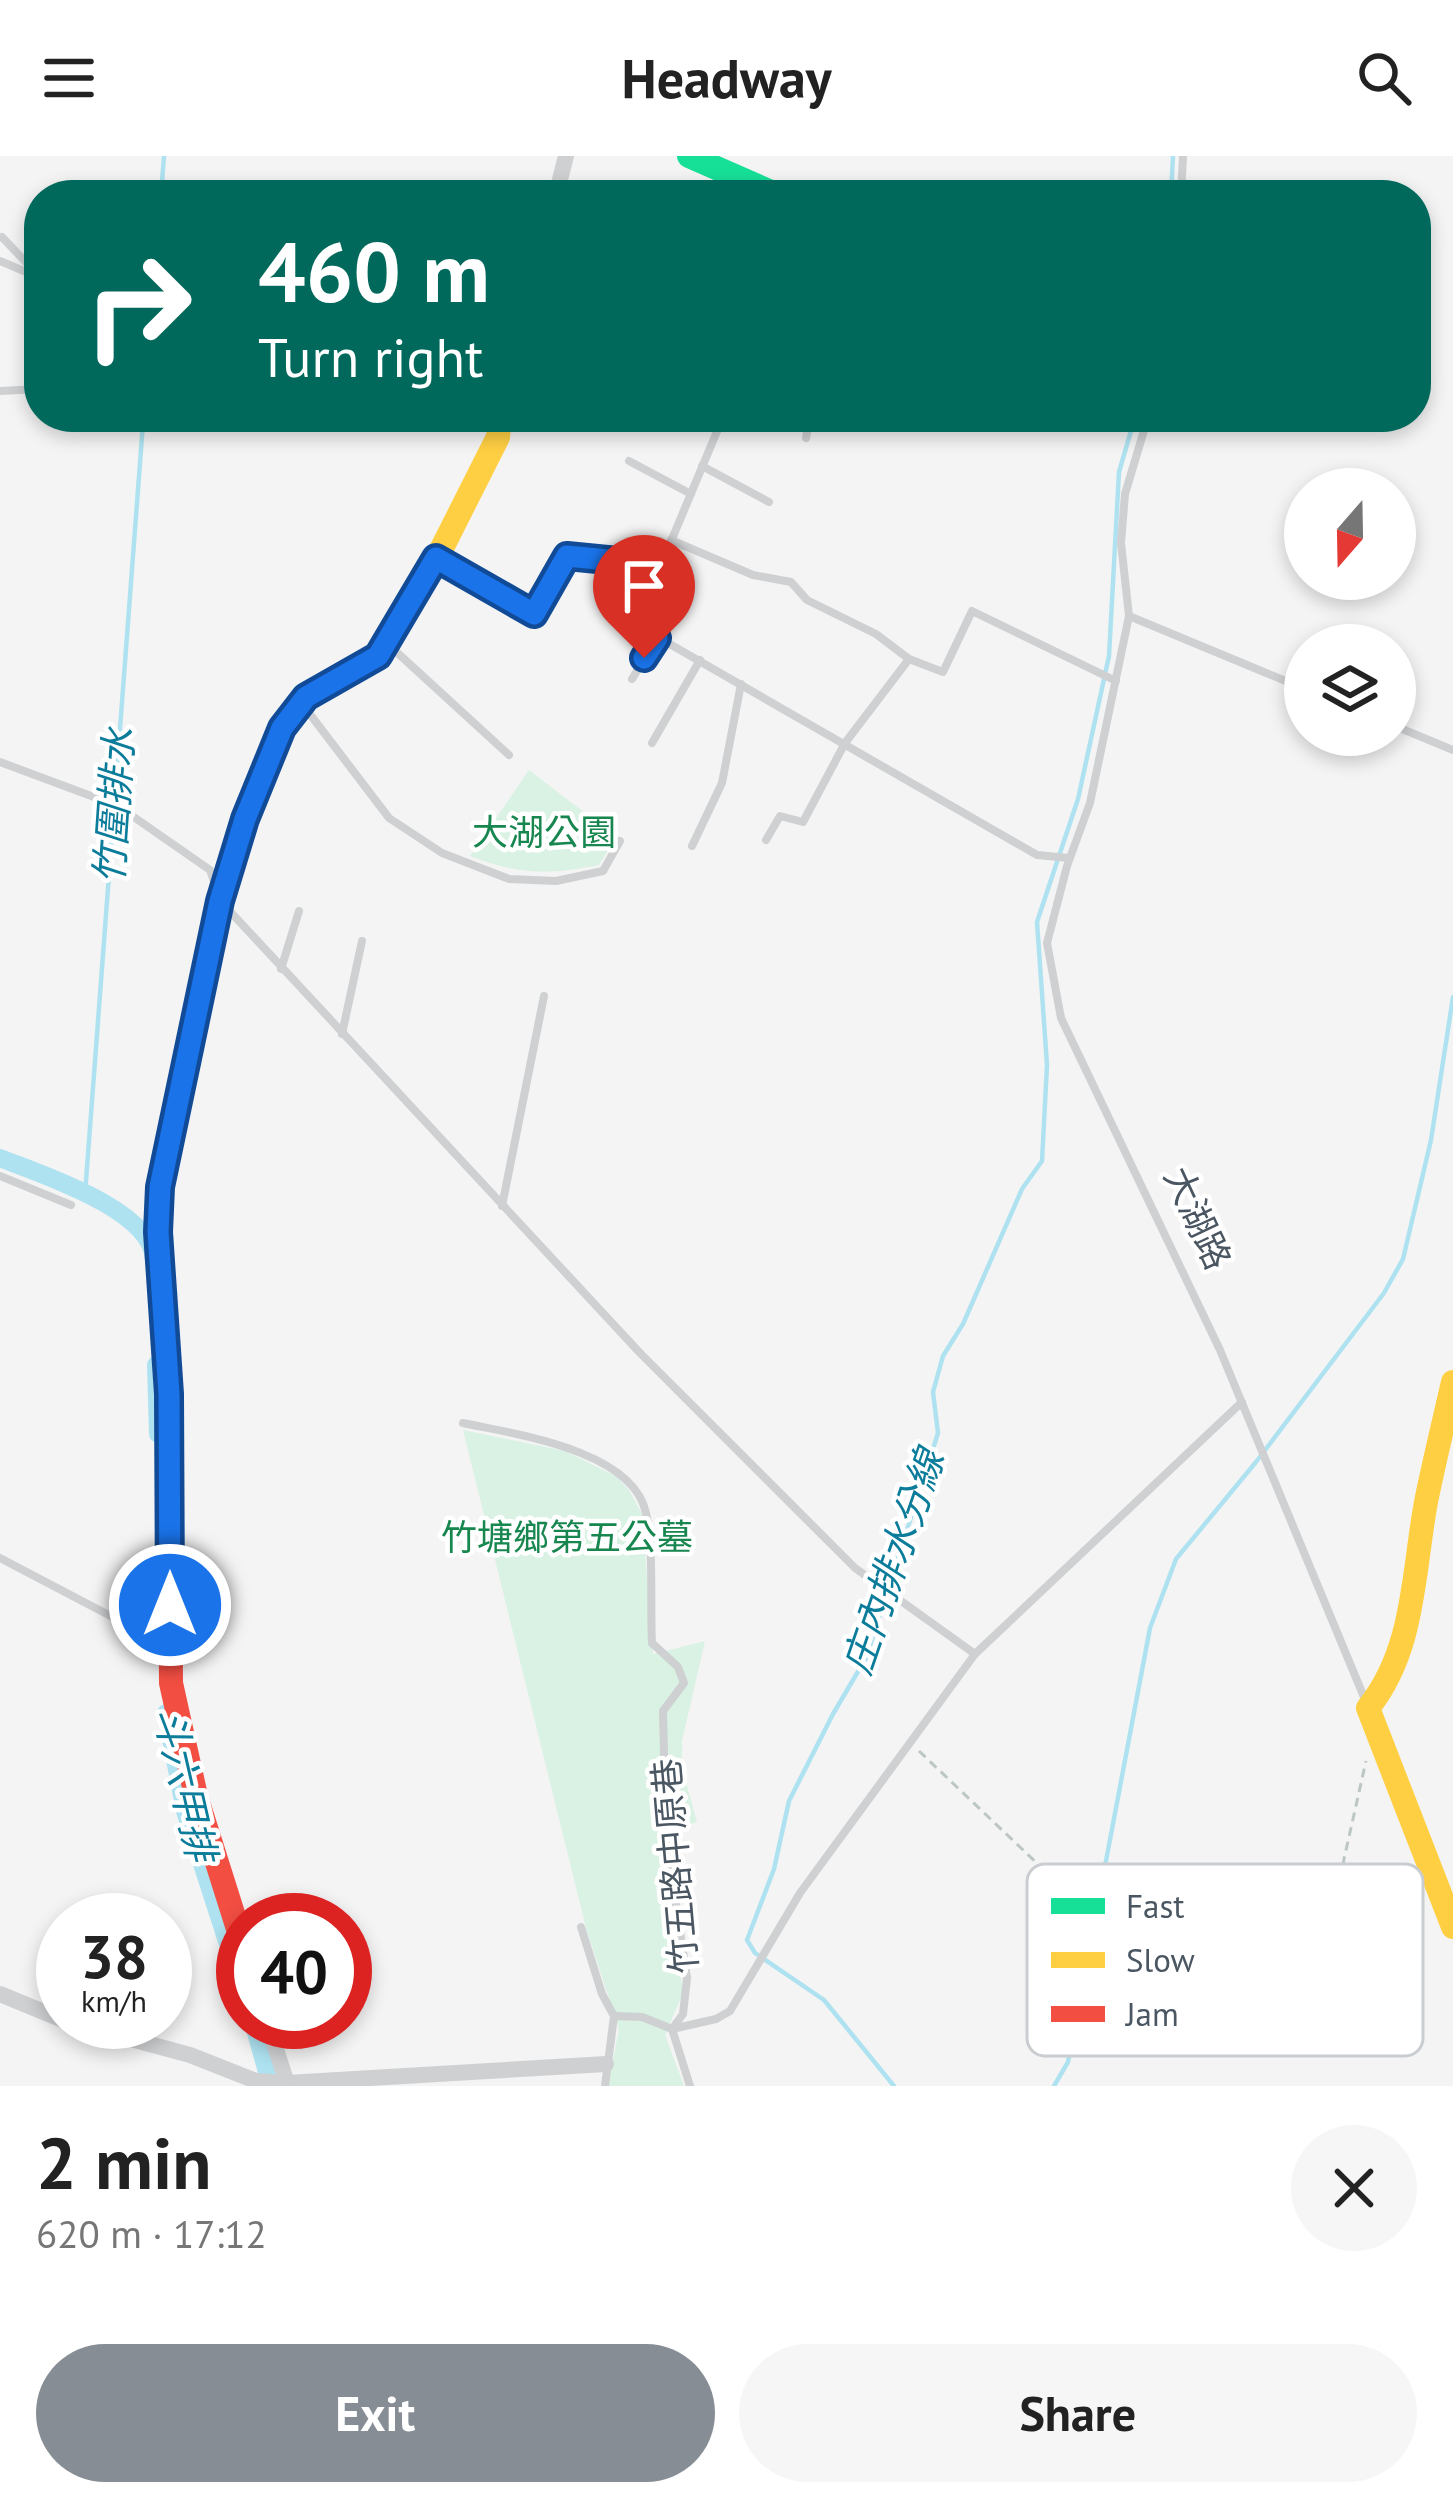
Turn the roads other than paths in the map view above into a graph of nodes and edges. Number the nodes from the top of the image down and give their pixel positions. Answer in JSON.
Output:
{"nodes":[{"id":1,"x":689,"y":156,"type":"edge"},
{"id":2,"x":744,"y":180,"type":"edge"},
{"id":3,"x":2,"y":237,"type":"edge"},
{"id":4,"x":24,"y":261,"type":"edge"},
{"id":5,"x":498,"y":432,"type":"edge"},
{"id":6,"x":717,"y":432,"type":"edge"},
{"id":7,"x":807,"y":432,"type":"edge"},
{"id":8,"x":1144,"y":432,"type":"edge"},
{"id":9,"x":806,"y":438,"type":"dead end"},
{"id":10,"x":629,"y":461,"type":"dead end"},
{"id":11,"x":702,"y":466,"type":"junction"},
{"id":12,"x":691,"y":494,"type":"junction"},
{"id":13,"x":769,"y":502,"type":"dead end"},
{"id":14,"x":671,"y":540,"type":"junction"},
{"id":15,"x":436,"y":558,"type":"junction"},
{"id":16,"x":656,"y":574,"type":"junction"},
{"id":17,"x":1129,"y":616,"type":"junction"},
{"id":18,"x":657,"y":638,"type":"junction"},
{"id":19,"x":386,"y":643,"type":"junction"},
{"id":20,"x":909,"y":658,"type":"junction"},
{"id":21,"x":700,"y":661,"type":"junction"},
{"id":22,"x":632,"y":680,"type":"dead end"},
{"id":23,"x":1284,"y":680,"type":"edge"},
{"id":24,"x":1116,"y":681,"type":"junction"},
{"id":25,"x":741,"y":683,"type":"junction"},
{"id":26,"x":301,"y":703,"type":"junction"},
{"id":27,"x":1416,"y":735,"type":"edge"},
{"id":28,"x":845,"y":742,"type":"junction"},
{"id":29,"x":652,"y":743,"type":"dead end"},
{"id":30,"x":1453,"y":750,"type":"edge"},
{"id":31,"x":509,"y":755,"type":"dead end"},
{"id":32,"x":0,"y":762,"type":"edge"},
{"id":33,"x":766,"y":840,"type":"dead end"},
{"id":34,"x":620,"y":842,"type":"dead end"},
{"id":35,"x":692,"y":846,"type":"dead end"},
{"id":36,"x":1070,"y":858,"type":"junction"},
{"id":37,"x":220,"y":901,"type":"junction"},
{"id":38,"x":299,"y":910,"type":"dead end"},
{"id":39,"x":362,"y":941,"type":"dead end"},
{"id":40,"x":281,"y":968,"type":"junction"},
{"id":41,"x":544,"y":996,"type":"dead end"},
{"id":42,"x":342,"y":1034,"type":"junction"},
{"id":43,"x":0,"y":1176,"type":"edge"},
{"id":44,"x":71,"y":1204,"type":"dead end"},
{"id":45,"x":502,"y":1206,"type":"junction"},
{"id":46,"x":1453,"y":1382,"type":"edge"},
{"id":47,"x":1242,"y":1402,"type":"junction"},
{"id":48,"x":463,"y":1423,"type":"dead end"},
{"id":49,"x":0,"y":1558,"type":"edge"},
{"id":50,"x":171,"y":1647,"type":"junction"},
{"id":51,"x":975,"y":1654,"type":"junction"},
{"id":52,"x":1372,"y":1719,"type":"junction"},
{"id":53,"x":227,"y":1893,"type":"edge"},
{"id":54,"x":581,"y":1927,"type":"dead end"},
{"id":55,"x":1453,"y":1928,"type":"edge"},
{"id":56,"x":0,"y":1994,"type":"edge"},
{"id":57,"x":36,"y":2009,"type":"edge"},
{"id":58,"x":614,"y":2017,"type":"junction"},
{"id":59,"x":672,"y":2029,"type":"junction"},
{"id":60,"x":168,"y":2049,"type":"edge"},
{"id":61,"x":276,"y":2049,"type":"edge"},
{"id":62,"x":606,"y":2064,"type":"junction"},
{"id":63,"x":287,"y":2085,"type":"edge"},
{"id":64,"x":605,"y":2086,"type":"edge"},
{"id":65,"x":690,"y":2086,"type":"edge"}],
"edges":[{"from":1,"to":2,"type":"street"},
{"from":3,"to":4,"type":"lane"},
{"from":5,"to":15,"type":"street"},
{"from":6,"to":11,"type":"lane"},
{"from":7,"to":9,"type":"lane"},
{"from":8,"to":17,"type":"lane","name":"大湖路"},
{"from":10,"to":12,"type":"lane"},
{"from":11,"to":12,"type":"lane"},
{"from":11,"to":13,"type":"lane"},
{"from":12,"to":14,"type":"lane"},
{"from":14,"to":16,"type":"lane"},
{"from":14,"to":20,"type":"lane"},
{"from":15,"to":16,"type":"lane"},
{"from":15,"to":19,"type":"street"},
{"from":16,"to":18,"type":"lane"},
{"from":17,"to":23,"type":"lane"},
{"from":17,"to":24,"type":"lane","name":"大湖路"},
{"from":18,"to":21,"type":"lane"},
{"from":18,"to":22,"type":"lane"},
{"from":19,"to":26,"type":"street"},
{"from":19,"to":31,"type":"lane"},
{"from":20,"to":24,"type":"lane"},
{"from":20,"to":28,"type":"lane"},
{"from":21,"to":25,"type":"lane"},
{"from":21,"to":29,"type":"lane"},
{"from":24,"to":36,"type":"lane","name":"大湖路"},
{"from":25,"to":28,"type":"lane"},
{"from":25,"to":35,"type":"lane"},
{"from":26,"to":34,"type":"lane"},
{"from":26,"to":37,"type":"street"},
{"from":27,"to":30,"type":"lane"},
{"from":28,"to":33,"type":"lane"},
{"from":28,"to":36,"type":"lane"},
{"from":32,"to":37,"type":"lane"},
{"from":36,"to":47,"type":"lane","name":"大湖路"},
{"from":37,"to":40,"type":"lane"},
{"from":37,"to":50,"type":"street"},
{"from":38,"to":40,"type":"lane"},
{"from":39,"to":42,"type":"lane"},
{"from":40,"to":42,"type":"lane"},
{"from":41,"to":45,"type":"lane"},
{"from":42,"to":45,"type":"lane"},
{"from":43,"to":44,"type":"lane"},
{"from":45,"to":51,"type":"lane"},
{"from":46,"to":52,"type":"street"},
{"from":47,"to":51,"type":"lane"},
{"from":47,"to":52,"type":"lane","name":"大湖路"},
{"from":48,"to":59,"type":"lane","name":"竹五路中原巷"},
{"from":49,"to":50,"type":"lane"},
{"from":50,"to":53,"type":"street"},
{"from":51,"to":59,"type":"lane"},
{"from":52,"to":55,"type":"street"},
{"from":54,"to":58,"type":"lane"},
{"from":56,"to":57,"type":"street"},
{"from":58,"to":59,"type":"lane"},
{"from":58,"to":62,"type":"lane"},
{"from":59,"to":65,"type":"lane"},
{"from":60,"to":63,"type":"street"},
{"from":61,"to":63,"type":"street"},
{"from":62,"to":63,"type":"street"},
{"from":62,"to":64,"type":"lane"}]}
